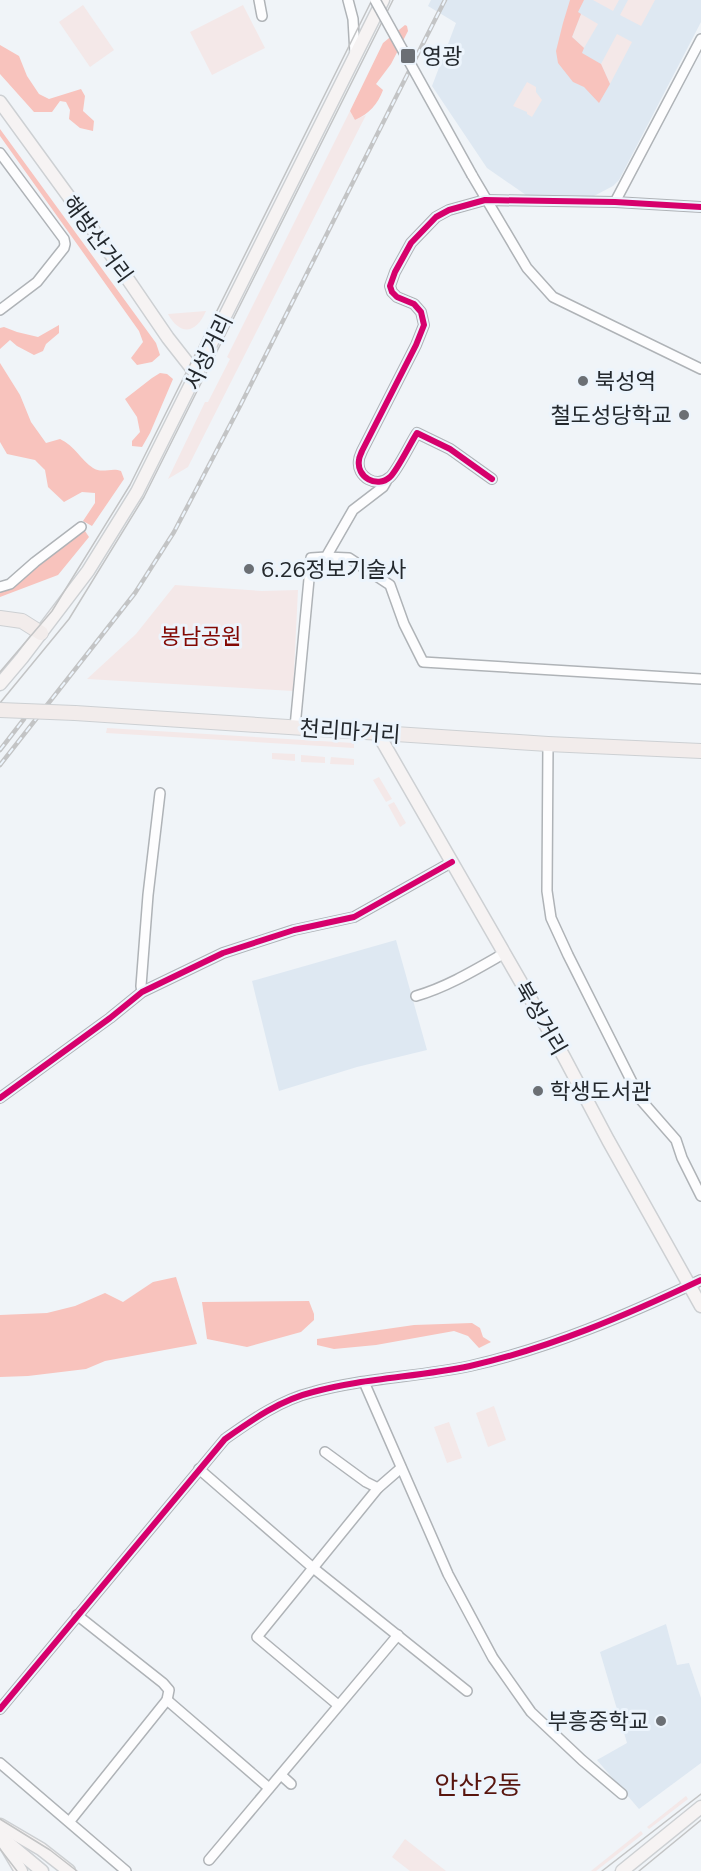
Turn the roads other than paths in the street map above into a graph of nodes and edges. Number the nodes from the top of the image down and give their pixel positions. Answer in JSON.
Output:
{"nodes":[{"id":1,"x":259,"y":0,"type":"edge"},
{"id":2,"x":348,"y":0,"type":"edge"},
{"id":3,"x":375,"y":0,"type":"edge"},
{"id":4,"x":383,"y":0,"type":"edge"},
{"id":5,"x":262,"y":16,"type":"dead end"},
{"id":6,"x":701,"y":39,"type":"edge"},
{"id":7,"x":349,"y":70,"type":"junction"},
{"id":8,"x":0,"y":103,"type":"edge"},
{"id":9,"x":0,"y":153,"type":"edge"},
{"id":10,"x":485,"y":200,"type":"junction"},
{"id":11,"x":615,"y":202,"type":"junction"},
{"id":12,"x":701,"y":207,"type":"edge"},
{"id":13,"x":0,"y":310,"type":"edge"},
{"id":14,"x":701,"y":369,"type":"edge"},
{"id":15,"x":197,"y":375,"type":"junction"},
{"id":16,"x":365,"y":477,"type":"junction"},
{"id":17,"x":387,"y":479,"type":"junction"},
{"id":18,"x":492,"y":479,"type":"dead end"},
{"id":19,"x":369,"y":498,"type":"junction"},
{"id":20,"x":81,"y":527,"type":"dead end"},
{"id":21,"x":326,"y":557,"type":"junction"},
{"id":22,"x":0,"y":587,"type":"edge"},
{"id":23,"x":0,"y":618,"type":"edge"},
{"id":24,"x":41,"y":633,"type":"junction"},
{"id":25,"x":701,"y":680,"type":"edge"},
{"id":26,"x":0,"y":684,"type":"edge"},
{"id":27,"x":0,"y":710,"type":"edge"},
{"id":28,"x":296,"y":727,"type":"junction"},
{"id":29,"x":377,"y":732,"type":"junction"},
{"id":30,"x":548,"y":744,"type":"junction"},
{"id":31,"x":701,"y":751,"type":"edge"},
{"id":32,"x":160,"y":793,"type":"dead end"},
{"id":33,"x":452,"y":862,"type":"junction"},
{"id":34,"x":503,"y":954,"type":"junction"},
{"id":35,"x":142,"y":992,"type":"junction"},
{"id":36,"x":416,"y":996,"type":"dead end"},
{"id":37,"x":0,"y":1098,"type":"edge"},
{"id":38,"x":701,"y":1196,"type":"edge"},
{"id":39,"x":701,"y":1280,"type":"edge"},
{"id":40,"x":689,"y":1286,"type":"junction"},
{"id":41,"x":701,"y":1306,"type":"edge"},
{"id":42,"x":364,"y":1382,"type":"junction"},
{"id":43,"x":325,"y":1452,"type":"dead end"},
{"id":44,"x":401,"y":1468,"type":"junction"},
{"id":45,"x":199,"y":1469,"type":"junction"},
{"id":46,"x":378,"y":1488,"type":"junction"},
{"id":47,"x":312,"y":1567,"type":"junction"},
{"id":48,"x":78,"y":1615,"type":"junction"},
{"id":49,"x":398,"y":1635,"type":"junction"},
{"id":50,"x":467,"y":1691,"type":"dead end"},
{"id":51,"x":167,"y":1700,"type":"junction"},
{"id":52,"x":338,"y":1705,"type":"junction"},
{"id":53,"x":0,"y":1709,"type":"edge"},
{"id":54,"x":0,"y":1762,"type":"edge"},
{"id":55,"x":281,"y":1775,"type":"junction"},
{"id":56,"x":291,"y":1784,"type":"dead end"},
{"id":57,"x":269,"y":1788,"type":"junction"},
{"id":58,"x":622,"y":1794,"type":"dead end"},
{"id":59,"x":701,"y":1807,"type":"edge"},
{"id":60,"x":70,"y":1821,"type":"junction"},
{"id":61,"x":0,"y":1825,"type":"edge"},
{"id":62,"x":1,"y":1837,"type":"edge"},
{"id":63,"x":209,"y":1860,"type":"dead end"},
{"id":64,"x":21,"y":1871,"type":"edge"},
{"id":65,"x":42,"y":1871,"type":"edge"},
{"id":66,"x":69,"y":1871,"type":"edge"},
{"id":67,"x":126,"y":1871,"type":"edge"},
{"id":68,"x":622,"y":1871,"type":"edge"}],
"edges":[{"from":1,"to":5,"type":"street"},
{"from":2,"to":7,"type":"street"},
{"from":3,"to":10,"type":"street","bridge":true},
{"from":4,"to":7,"type":"main road","name":"서성거리"},
{"from":6,"to":11,"type":"street"},
{"from":7,"to":15,"type":"main road","name":"서성거리"},
{"from":8,"to":15,"type":"main road","name":"해방산거리"},
{"from":9,"to":13,"type":"street"},
{"from":10,"to":11,"type":"street"},
{"from":10,"to":14,"type":"street"},
{"from":10,"to":16,"type":"street"},
{"from":11,"to":12,"type":"street"},
{"from":15,"to":24,"type":"main road","name":"서성거리"},
{"from":16,"to":17,"type":"street"},
{"from":16,"to":19,"type":"street"},
{"from":17,"to":18,"type":"street"},
{"from":17,"to":19,"type":"street"},
{"from":19,"to":21,"type":"street"},
{"from":20,"to":22,"type":"street"},
{"from":21,"to":25,"type":"street"},
{"from":21,"to":28,"type":"street"},
{"from":23,"to":24,"type":"highway"},
{"from":24,"to":26,"type":"main road","name":"서성거리"},
{"from":27,"to":28,"type":"highway","name":"천리마거리","bridge":true},
{"from":28,"to":29,"type":"highway","name":"천리마거리"},
{"from":29,"to":30,"type":"highway","name":"천리마거리"},
{"from":29,"to":33,"type":"main road","name":"북성거리"},
{"from":30,"to":31,"type":"highway","name":"천리마거리"},
{"from":30,"to":38,"type":"street"},
{"from":32,"to":35,"type":"street"},
{"from":33,"to":34,"type":"main road","name":"북성거리"},
{"from":33,"to":35,"type":"street"},
{"from":34,"to":36,"type":"street"},
{"from":34,"to":40,"type":"main road","name":"북성거리"},
{"from":35,"to":37,"type":"street"},
{"from":39,"to":40,"type":"street"},
{"from":40,"to":41,"type":"main road","name":"북성거리"},
{"from":40,"to":42,"type":"street"},
{"from":42,"to":44,"type":"street"},
{"from":42,"to":45,"type":"street"},
{"from":43,"to":46,"type":"street"},
{"from":44,"to":46,"type":"street"},
{"from":44,"to":58,"type":"street"},
{"from":45,"to":47,"type":"street"},
{"from":45,"to":48,"type":"street"},
{"from":46,"to":47,"type":"street"},
{"from":47,"to":49,"type":"street"},
{"from":47,"to":52,"type":"street"},
{"from":48,"to":51,"type":"street"},
{"from":48,"to":53,"type":"street"},
{"from":49,"to":50,"type":"street"},
{"from":49,"to":52,"type":"street"},
{"from":51,"to":57,"type":"street"},
{"from":51,"to":60,"type":"street"},
{"from":52,"to":55,"type":"street"},
{"from":54,"to":60,"type":"street"},
{"from":55,"to":56,"type":"street"},
{"from":55,"to":57,"type":"street"},
{"from":57,"to":63,"type":"street"},
{"from":59,"to":68,"type":"main road"},
{"from":60,"to":67,"type":"street"},
{"from":61,"to":66,"type":"main road"},
{"from":62,"to":64,"type":"main road"},
{"from":62,"to":65,"type":"main road"}]}
